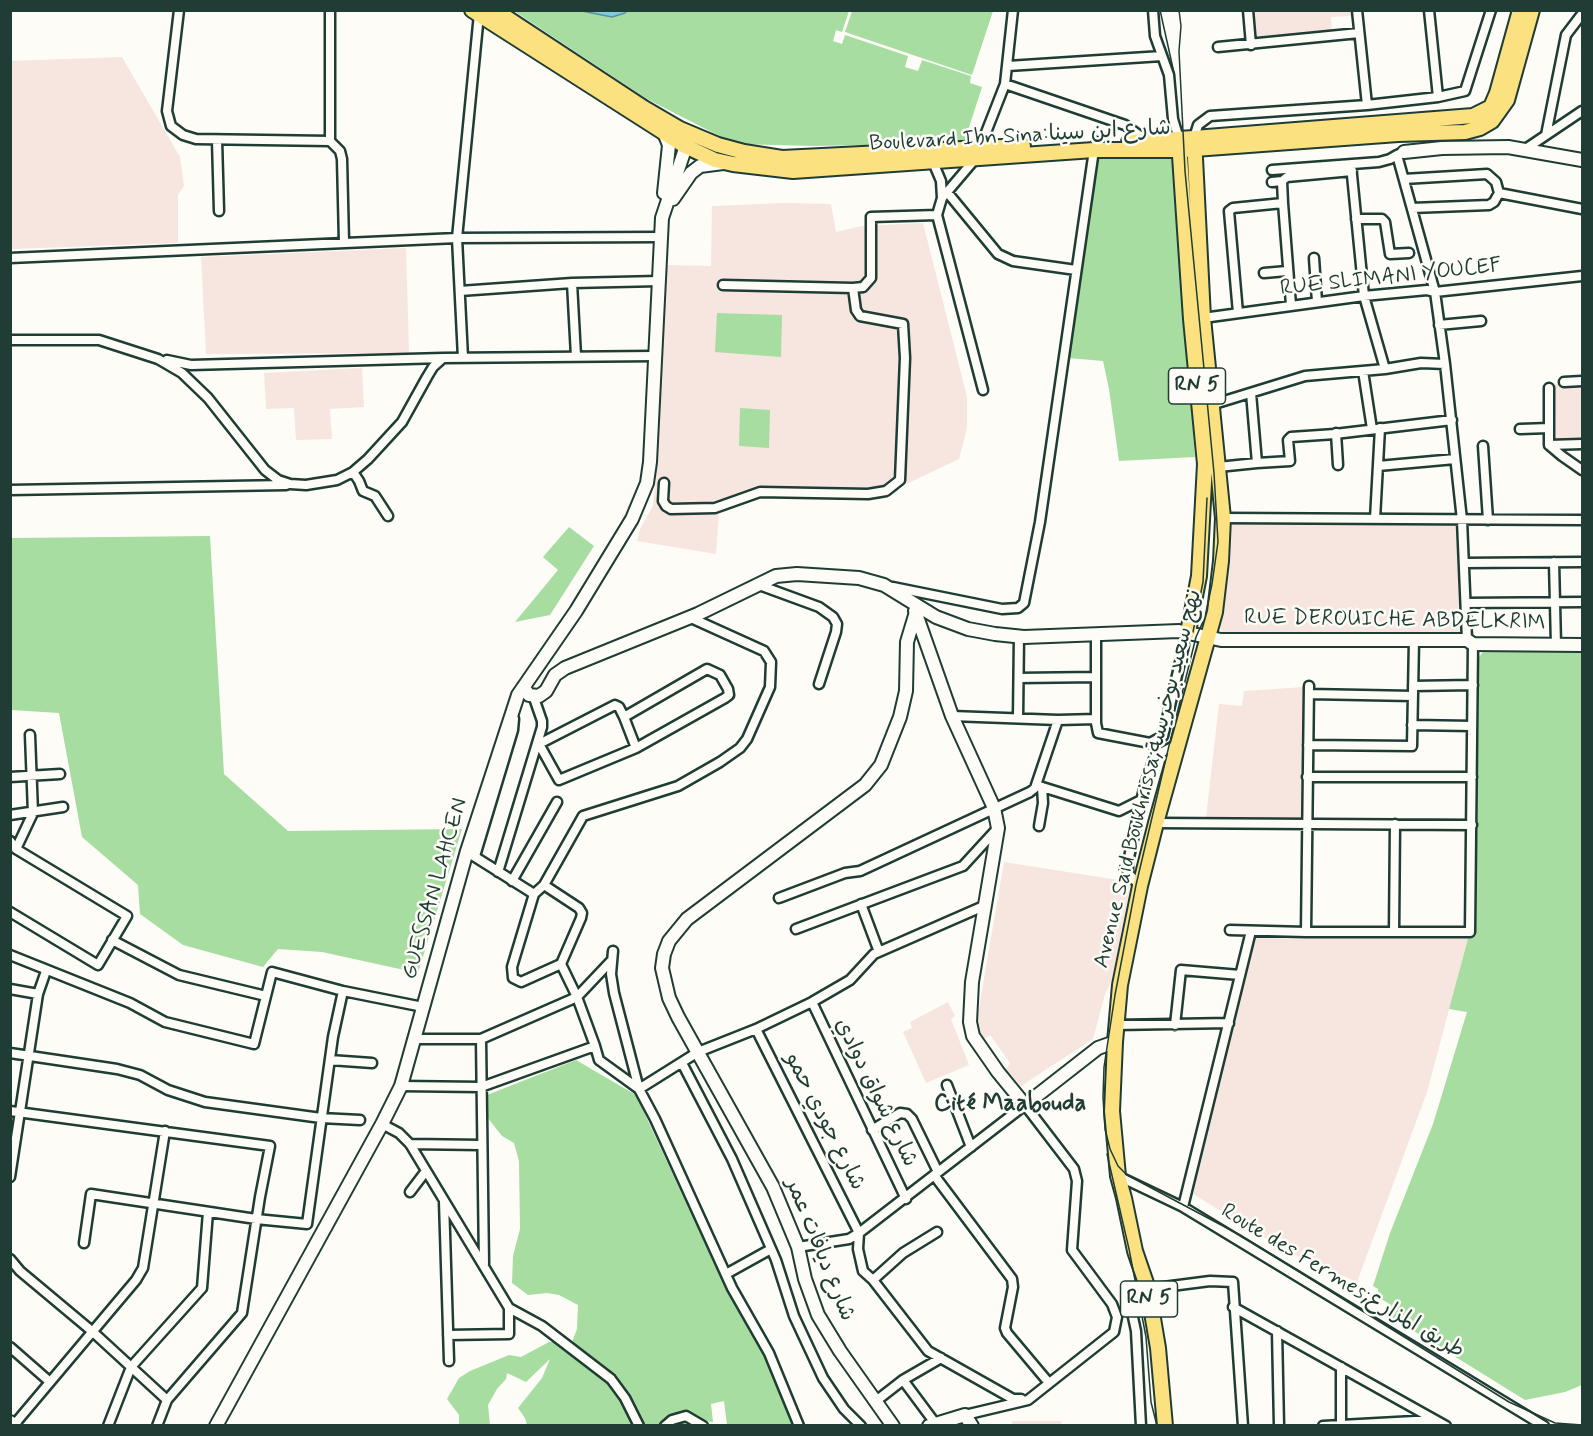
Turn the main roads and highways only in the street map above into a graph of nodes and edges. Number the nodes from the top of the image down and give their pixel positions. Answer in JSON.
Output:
{"nodes":[{"id":1,"x":495,"y":10,"type":"edge"},
{"id":2,"x":1520,"y":10,"type":"edge"},
{"id":3,"x":1532,"y":10,"type":"edge"},
{"id":4,"x":475,"y":12,"type":"edge"},
{"id":5,"x":688,"y":140,"type":"junction"},
{"id":6,"x":1187,"y":144,"type":"junction"},
{"id":7,"x":1095,"y":146,"type":"junction"},
{"id":8,"x":981,"y":151,"type":"junction"},
{"id":9,"x":1186,"y":638,"type":"road end"},
{"id":10,"x":1165,"y":1425,"type":"edge"}],
"edges":[{"from":1,"to":5,"type":"main road"},
{"from":2,"to":6,"type":"main road","name":"Boulevard Ibn Sina:شارع ابن سينا"},
{"from":3,"to":6,"type":"main road","name":"Boulevard Ibn Sina:شارع ابن سينا"},
{"from":4,"to":5,"type":"main road","name":"Boulevard Ibn Sina:شارع ابن سينا"},
{"from":5,"to":8,"type":"main road"},
{"from":5,"to":8,"type":"main road","name":"Boulevard Ibn Sina:شارع ابن سينا"},
{"from":6,"to":7,"type":"main road","name":"Boulevard Ibn Sina:شارع ابن سينا"},
{"from":6,"to":7,"type":"main road","name":"Boulevard Ibn Sina:شارع ابن سينا"},
{"from":6,"to":9,"type":"main road","name":"Avenue Saïd Boukhrissa;نهج سعيد بوخريسة","number":"RN 5"},
{"from":6,"to":10,"type":"main road","name":"Avenue Saïd Boukhrissa;نهج سعيد بوخريسة","number":"RN 5"},
{"from":7,"to":8,"type":"main road","name":"Boulevard Ibn Sina:شارع ابن سينا"}]}
